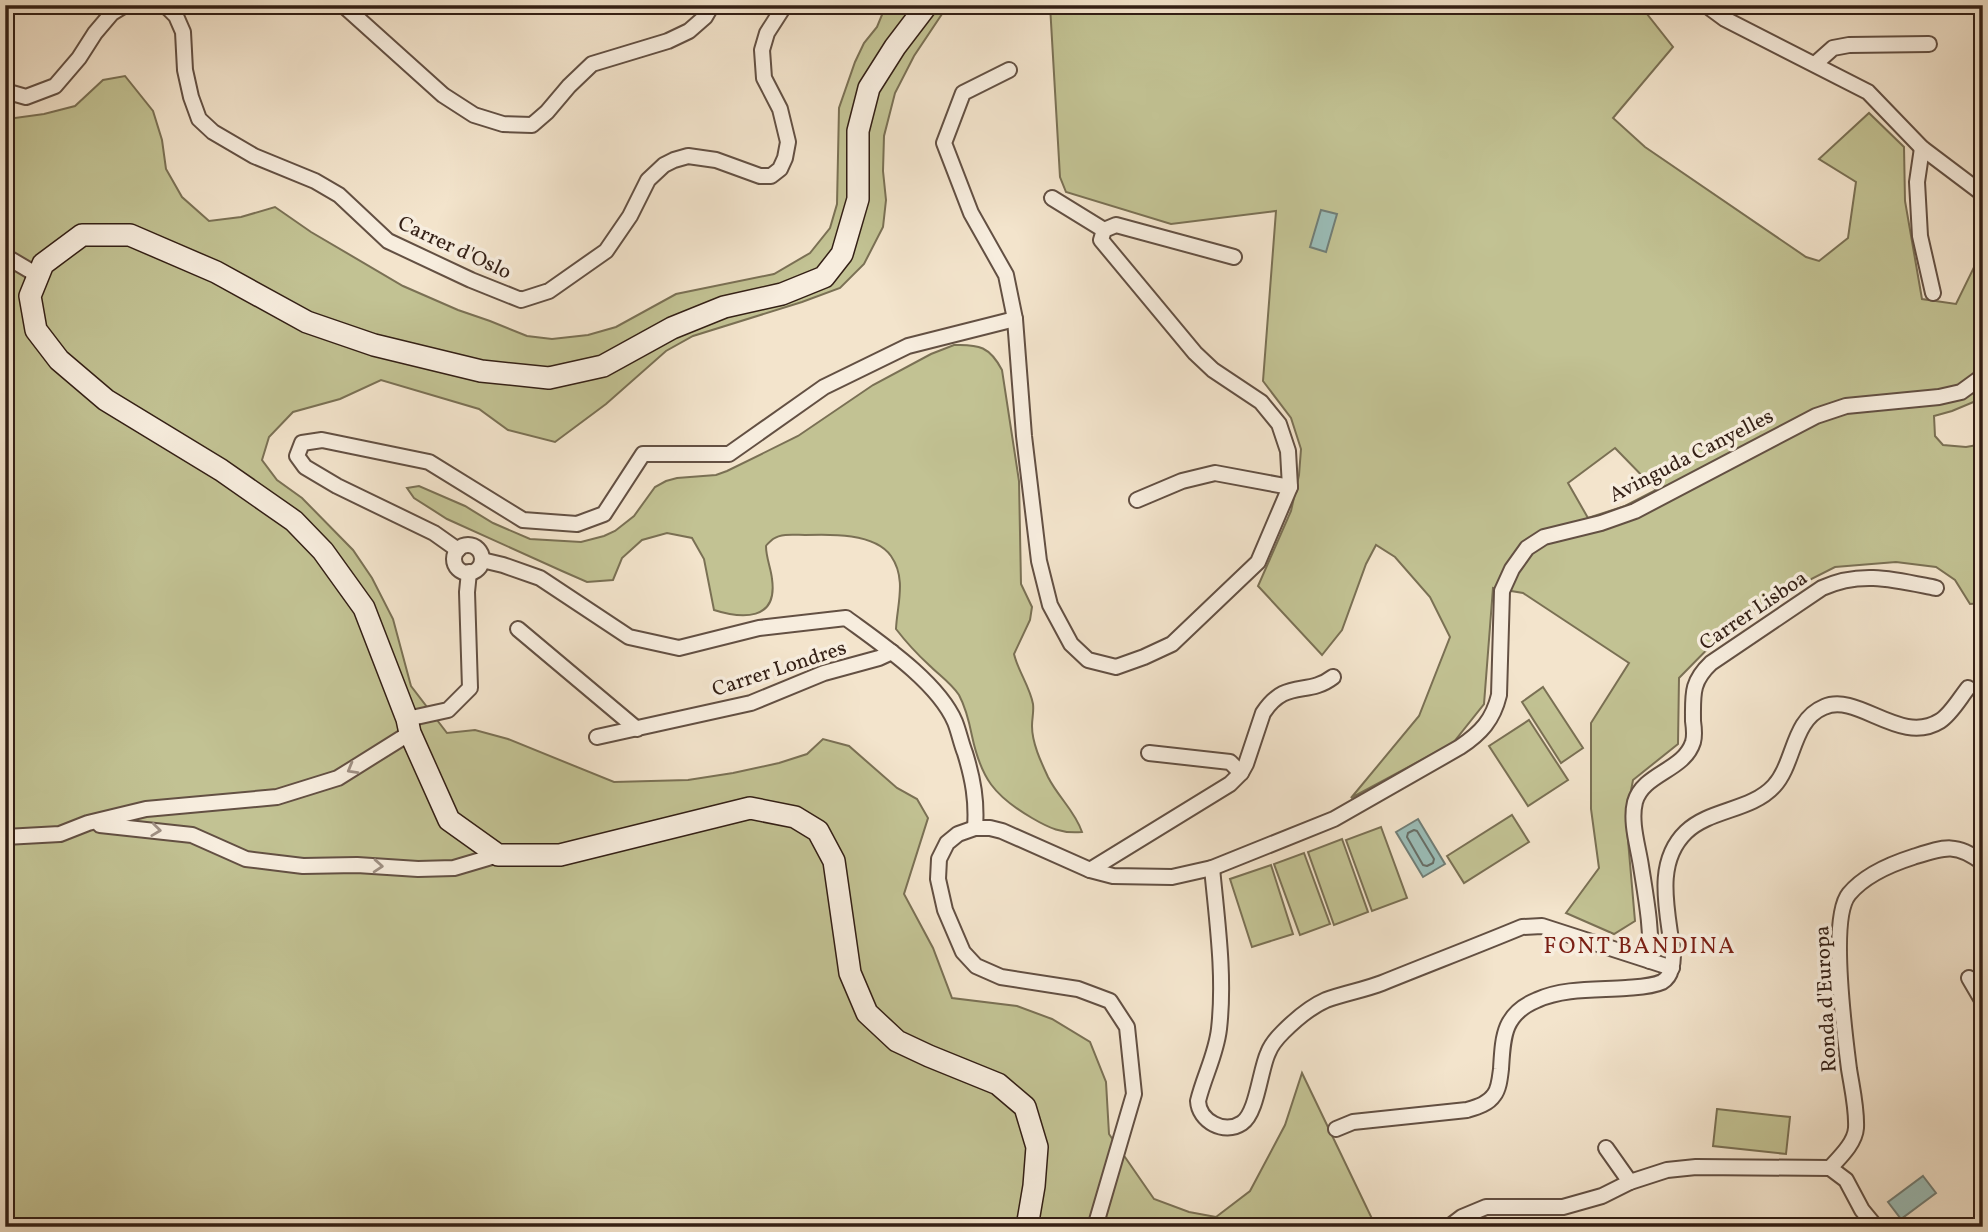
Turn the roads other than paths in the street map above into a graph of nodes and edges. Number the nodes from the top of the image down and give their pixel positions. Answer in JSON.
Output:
{"nodes":[{"id":1,"x":125,"y":5,"type":"edge"},
{"id":2,"x":159,"y":5,"type":"edge"},
{"id":3,"x":343,"y":5,"type":"edge"},
{"id":4,"x":712,"y":5,"type":"edge"},
{"id":5,"x":785,"y":5,"type":"edge"},
{"id":6,"x":927,"y":5,"type":"edge"},
{"id":7,"x":1706,"y":5,"type":"edge"},
{"id":8,"x":1929,"y":44,"type":"dead end"},
{"id":9,"x":1815,"y":64,"type":"junction"},
{"id":10,"x":1009,"y":70,"type":"dead end"},
{"id":11,"x":5,"y":91,"type":"edge"},
{"id":12,"x":1922,"y":148,"type":"junction"},
{"id":13,"x":1983,"y":194,"type":"edge"},
{"id":14,"x":1052,"y":198,"type":"dead end"},
{"id":15,"x":1104,"y":230,"type":"junction"},
{"id":16,"x":5,"y":256,"type":"edge"},
{"id":17,"x":1234,"y":257,"type":"dead end"},
{"id":18,"x":38,"y":276,"type":"junction"},
{"id":19,"x":1933,"y":293,"type":"dead end"},
{"id":20,"x":1015,"y":319,"type":"junction"},
{"id":21,"x":1983,"y":376,"type":"edge"},
{"id":22,"x":1290,"y":487,"type":"junction"},
{"id":23,"x":1137,"y":500,"type":"dead end"},
{"id":24,"x":458,"y":550,"type":"junction"},
{"id":25,"x":482,"y":560,"type":"junction"},
{"id":26,"x":470,"y":572,"type":"junction"},
{"id":27,"x":1936,"y":588,"type":"dead end"},
{"id":28,"x":518,"y":629,"type":"dead end"},
{"id":29,"x":892,"y":652,"type":"junction"},
{"id":30,"x":1333,"y":677,"type":"dead end"},
{"id":31,"x":1968,"y":688,"type":"dead end"},
{"id":32,"x":409,"y":726,"type":"junction"},
{"id":33,"x":637,"y":729,"type":"junction"},
{"id":34,"x":597,"y":737,"type":"dead end"},
{"id":35,"x":1149,"y":753,"type":"dead end"},
{"id":36,"x":1241,"y":773,"type":"junction"},
{"id":37,"x":88,"y":823,"type":"junction"},
{"id":38,"x":975,"y":828,"type":"junction"},
{"id":39,"x":5,"y":837,"type":"edge"},
{"id":40,"x":498,"y":855,"type":"junction"},
{"id":41,"x":1983,"y":863,"type":"edge"},
{"id":42,"x":1212,"y":868,"type":"junction"},
{"id":43,"x":1090,"y":870,"type":"junction"},
{"id":44,"x":1650,"y":961,"type":"junction"},
{"id":45,"x":1672,"y":968,"type":"junction"},
{"id":46,"x":1969,"y":978,"type":"dead end"},
{"id":47,"x":1983,"y":1002,"type":"edge"},
{"id":48,"x":1336,"y":1129,"type":"dead end"},
{"id":49,"x":1606,"y":1148,"type":"dead end"},
{"id":50,"x":1830,"y":1168,"type":"junction"},
{"id":51,"x":1630,"y":1182,"type":"junction"},
{"id":52,"x":1027,"y":1227,"type":"edge"},
{"id":53,"x":1095,"y":1227,"type":"edge"},
{"id":54,"x":1449,"y":1227,"type":"edge"},
{"id":55,"x":1876,"y":1227,"type":"edge"}],
"edges":[{"from":1,"to":11,"type":"street"},
{"from":2,"to":5,"type":"street","name":"Carrer d'Oslo"},
{"from":3,"to":4,"type":"street"},
{"from":6,"to":18,"type":"main road"},
{"from":7,"to":9,"type":"street"},
{"from":8,"to":9,"type":"street"},
{"from":9,"to":12,"type":"street"},
{"from":10,"to":20,"type":"street"},
{"from":12,"to":13,"type":"street"},
{"from":12,"to":19,"type":"street"},
{"from":14,"to":15,"type":"street"},
{"from":15,"to":17,"type":"street"},
{"from":15,"to":22,"type":"street"},
{"from":16,"to":18,"type":"street"},
{"from":18,"to":32,"type":"main road"},
{"from":20,"to":22,"type":"street"},
{"from":20,"to":24,"type":"street"},
{"from":21,"to":42,"type":"street","name":"Avinguda Canyelles"},
{"from":22,"to":23,"type":"street"},
{"from":24,"to":25,"type":"street"},
{"from":24,"to":26,"type":"street"},
{"from":25,"to":26,"type":"street"},
{"from":25,"to":29,"type":"street"},
{"from":26,"to":32,"type":"street"},
{"from":27,"to":44,"type":"street","name":"Carrer Lisboa"},
{"from":28,"to":33,"type":"street"},
{"from":29,"to":33,"type":"street","name":"Carrer Londres"},
{"from":29,"to":38,"type":"street"},
{"from":30,"to":36,"type":"street"},
{"from":31,"to":45,"type":"street"},
{"from":32,"to":37,"type":"street","one_way":true},
{"from":32,"to":40,"type":"main road"},
{"from":33,"to":34,"type":"street","name":"Carrer Londres"},
{"from":35,"to":36,"type":"street"},
{"from":36,"to":43,"type":"street"},
{"from":37,"to":39,"type":"street"},
{"from":37,"to":40,"type":"street","one_way":true},
{"from":38,"to":43,"type":"street","name":"Avinguda Canyelles"},
{"from":38,"to":53,"type":"street"},
{"from":40,"to":52,"type":"main road"},
{"from":41,"to":50,"type":"street","name":"Ronda d'Europa"},
{"from":42,"to":43,"type":"street","name":"Avinguda Canyelles"},
{"from":42,"to":44,"type":"street"},
{"from":44,"to":45,"type":"street"},
{"from":45,"to":48,"type":"street"},
{"from":46,"to":47,"type":"street"},
{"from":49,"to":51,"type":"street"},
{"from":50,"to":51,"type":"street"},
{"from":50,"to":55,"type":"street"},
{"from":51,"to":54,"type":"street"}]}
